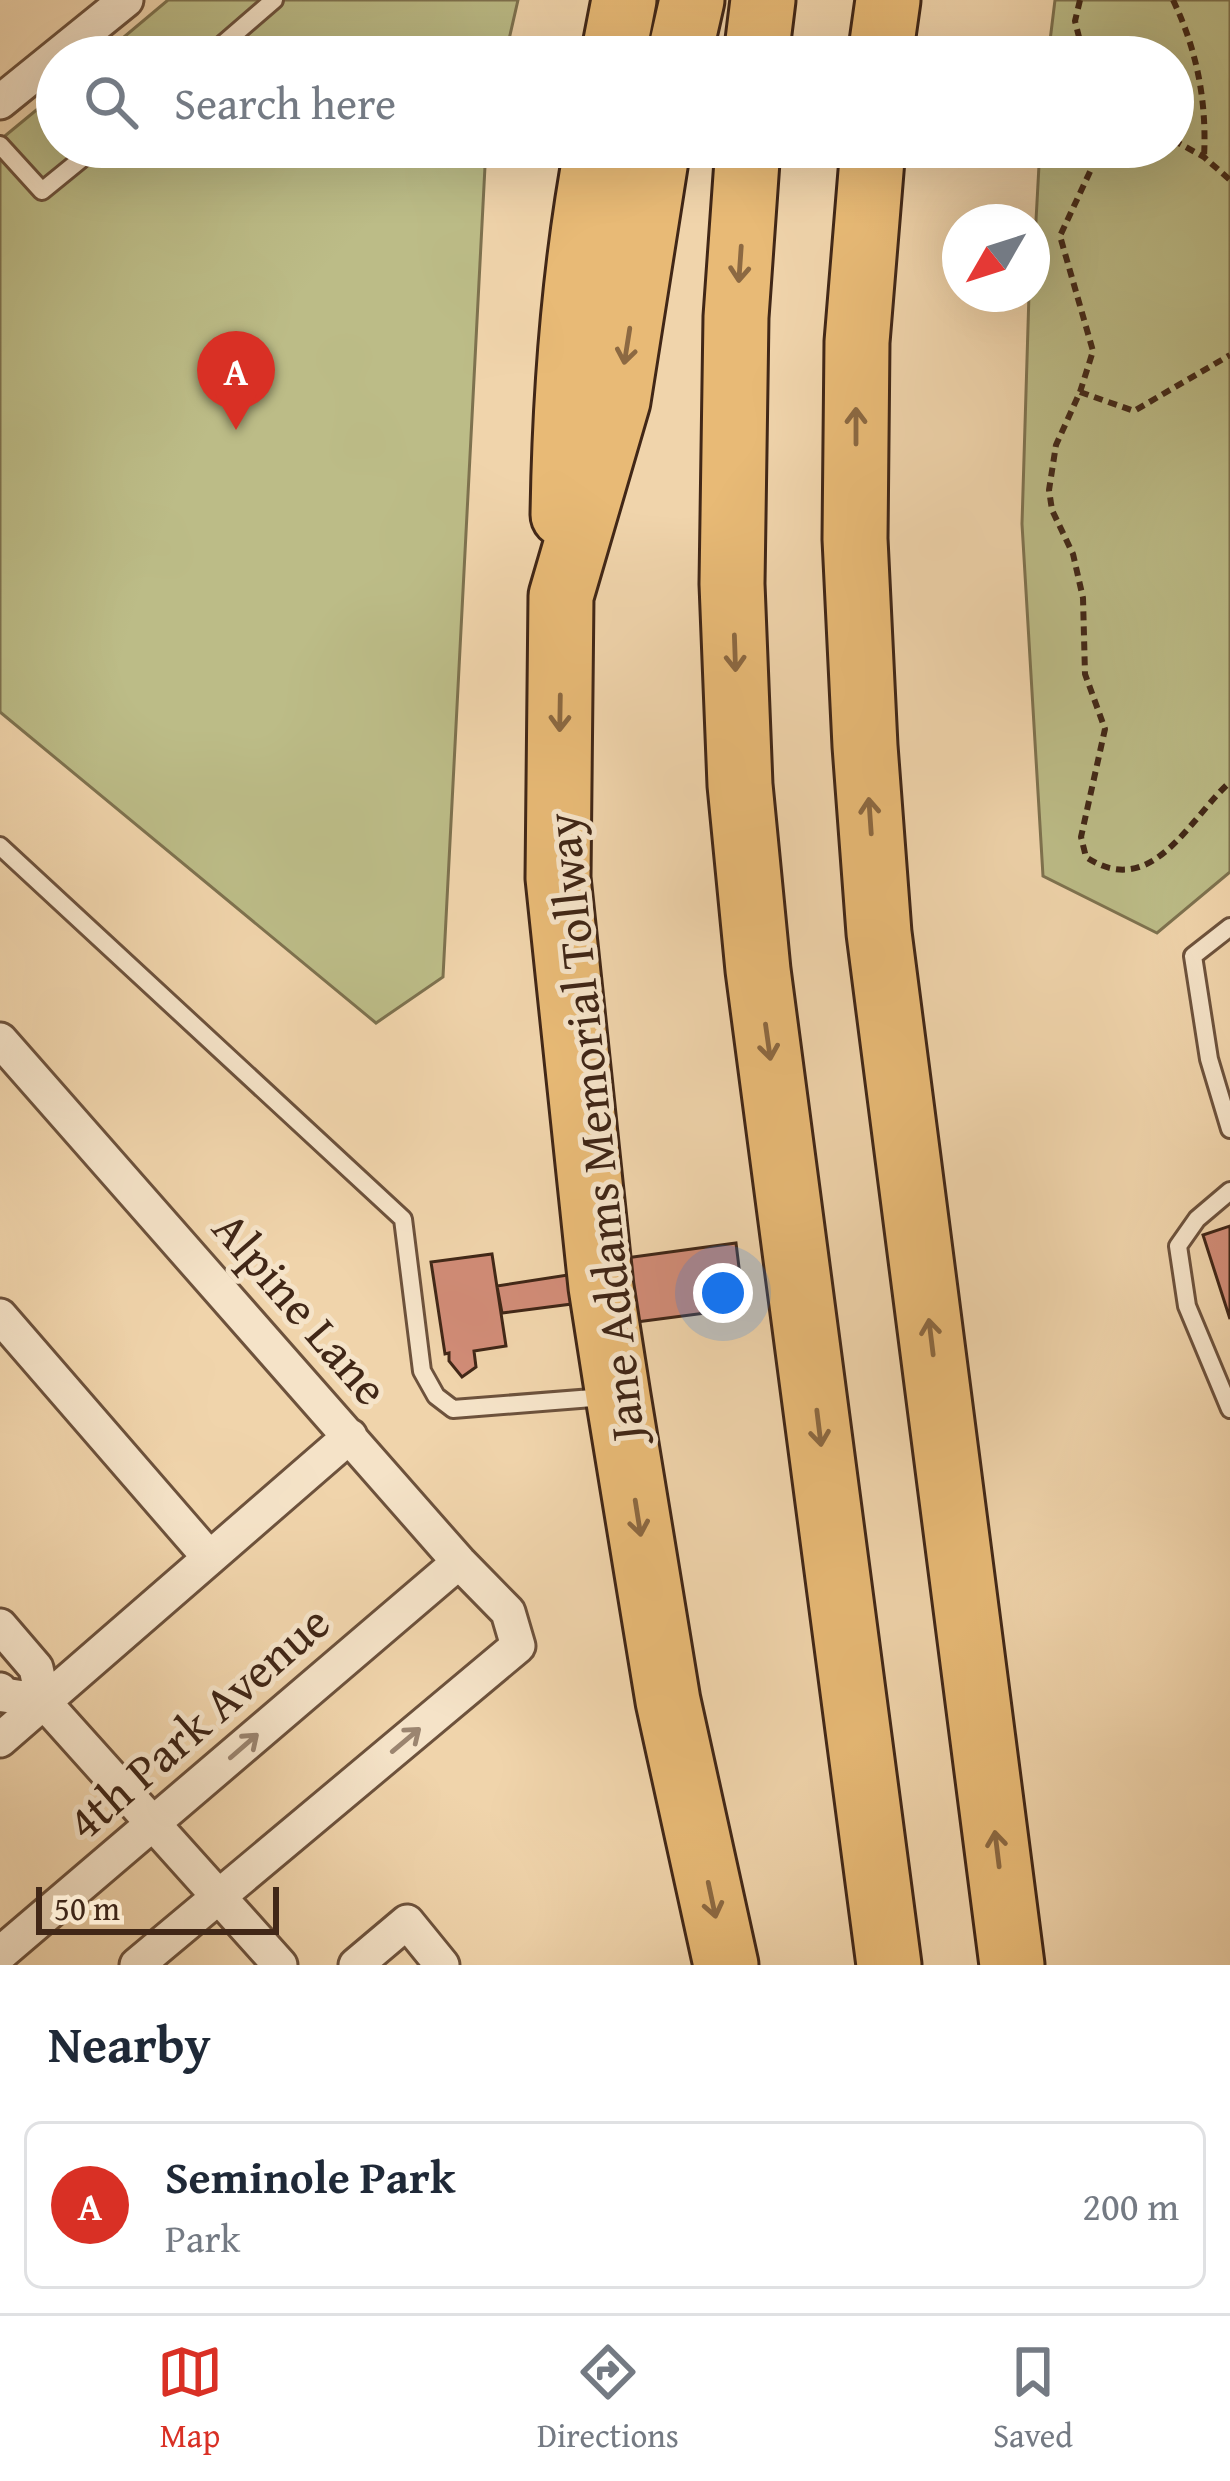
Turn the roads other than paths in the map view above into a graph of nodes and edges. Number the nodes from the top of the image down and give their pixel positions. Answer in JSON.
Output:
{"nodes":[{"id":1,"x":126,"y":0,"type":"edge"},
{"id":2,"x":274,"y":0,"type":"edge"},
{"id":3,"x":624,"y":0,"type":"edge"},
{"id":4,"x":692,"y":0,"type":"edge"},
{"id":5,"x":763,"y":0,"type":"edge"},
{"id":6,"x":888,"y":0,"type":"edge"},
{"id":7,"x":82,"y":36,"type":"edge"},
{"id":8,"x":232,"y":36,"type":"edge"},
{"id":9,"x":617,"y":36,"type":"edge"},
{"id":10,"x":684,"y":36,"type":"edge"},
{"id":11,"x":758,"y":36,"type":"edge"},
{"id":12,"x":883,"y":36,"type":"edge"},
{"id":13,"x":36,"y":73,"type":"edge"},
{"id":14,"x":0,"y":102,"type":"edge"},
{"id":15,"x":0,"y":146,"type":"edge"},
{"id":16,"x":70,"y":168,"type":"edge"},
{"id":17,"x":593,"y":168,"type":"edge"},
{"id":18,"x":655,"y":168,"type":"edge"},
{"id":19,"x":747,"y":168,"type":"edge"},
{"id":20,"x":871,"y":168,"type":"edge"},
{"id":21,"x":561,"y":596,"type":"junction"},
{"id":22,"x":0,"y":846,"type":"edge"},
{"id":23,"x":1230,"y":927,"type":"edge"},
{"id":24,"x":0,"y":1040,"type":"edge"},
{"id":25,"x":1230,"y":1129,"type":"edge"},
{"id":26,"x":1230,"y":1191,"type":"edge"},
{"id":27,"x":0,"y":1316,"type":"edge"},
{"id":28,"x":618,"y":1396,"type":"junction"},
{"id":29,"x":1230,"y":1408,"type":"edge"},
{"id":30,"x":350,"y":1436,"type":"junction"},
{"id":31,"x":208,"y":1556,"type":"junction"},
{"id":32,"x":459,"y":1562,"type":"junction"},
{"id":33,"x":0,"y":1626,"type":"edge"},
{"id":34,"x":0,"y":1690,"type":"edge"},
{"id":35,"x":43,"y":1701,"type":"junction"},
{"id":36,"x":0,"y":1740,"type":"edge"},
{"id":37,"x":155,"y":1822,"type":"junction"},
{"id":38,"x":220,"y":1896,"type":"junction"},
{"id":39,"x":0,"y":1954,"type":"edge"},
{"id":40,"x":137,"y":1965,"type":"edge"},
{"id":41,"x":280,"y":1965,"type":"edge"},
{"id":42,"x":356,"y":1965,"type":"edge"},
{"id":43,"x":442,"y":1965,"type":"edge"},
{"id":44,"x":726,"y":1965,"type":"edge"},
{"id":45,"x":889,"y":1965,"type":"edge"},
{"id":46,"x":1012,"y":1965,"type":"edge"}],
"edges":[{"from":1,"to":7,"type":"street"},
{"from":2,"to":8,"type":"lane"},
{"from":3,"to":9,"type":"highway"},
{"from":4,"to":10,"type":"highway"},
{"from":5,"to":11,"type":"highway"},
{"from":6,"to":12,"type":"highway"},
{"from":13,"to":14,"type":"street"},
{"from":15,"to":16,"type":"lane"},
{"from":17,"to":21,"type":"highway"},
{"from":18,"to":21,"type":"highway","name":"Jane Addams Memorial Tollway","one_way":true},
{"from":19,"to":45,"type":"highway","one_way":true},
{"from":46,"to":20,"type":"highway","one_way":true},
{"from":21,"to":28,"type":"highway","name":"Jane Addams Memorial Tollway","one_way":true},
{"from":22,"to":28,"type":"lane"},
{"from":23,"to":25,"type":"lane"},
{"from":24,"to":30,"type":"street","name":"Alpine Lane"},
{"from":26,"to":29,"type":"lane"},
{"from":27,"to":31,"type":"street"},
{"from":28,"to":44,"type":"highway","name":"Jane Addams Memorial Tollway","one_way":true},
{"from":30,"to":31,"type":"street"},
{"from":30,"to":32,"type":"street","name":"Alpine Lane"},
{"from":31,"to":35,"type":"street"},
{"from":37,"to":32,"type":"street","name":"4th Park Avenue","one_way":true},
{"from":38,"to":32,"type":"street","name":"Alpine Lane","one_way":true},
{"from":33,"to":35,"type":"street"},
{"from":34,"to":35,"type":"street"},
{"from":35,"to":36,"type":"street"},
{"from":35,"to":37,"type":"street"},
{"from":37,"to":38,"type":"street"},
{"from":37,"to":39,"type":"street","name":"4th Park Avenue"},
{"from":38,"to":40,"type":"street"},
{"from":38,"to":41,"type":"street"},
{"from":42,"to":43,"type":"street"}]}
